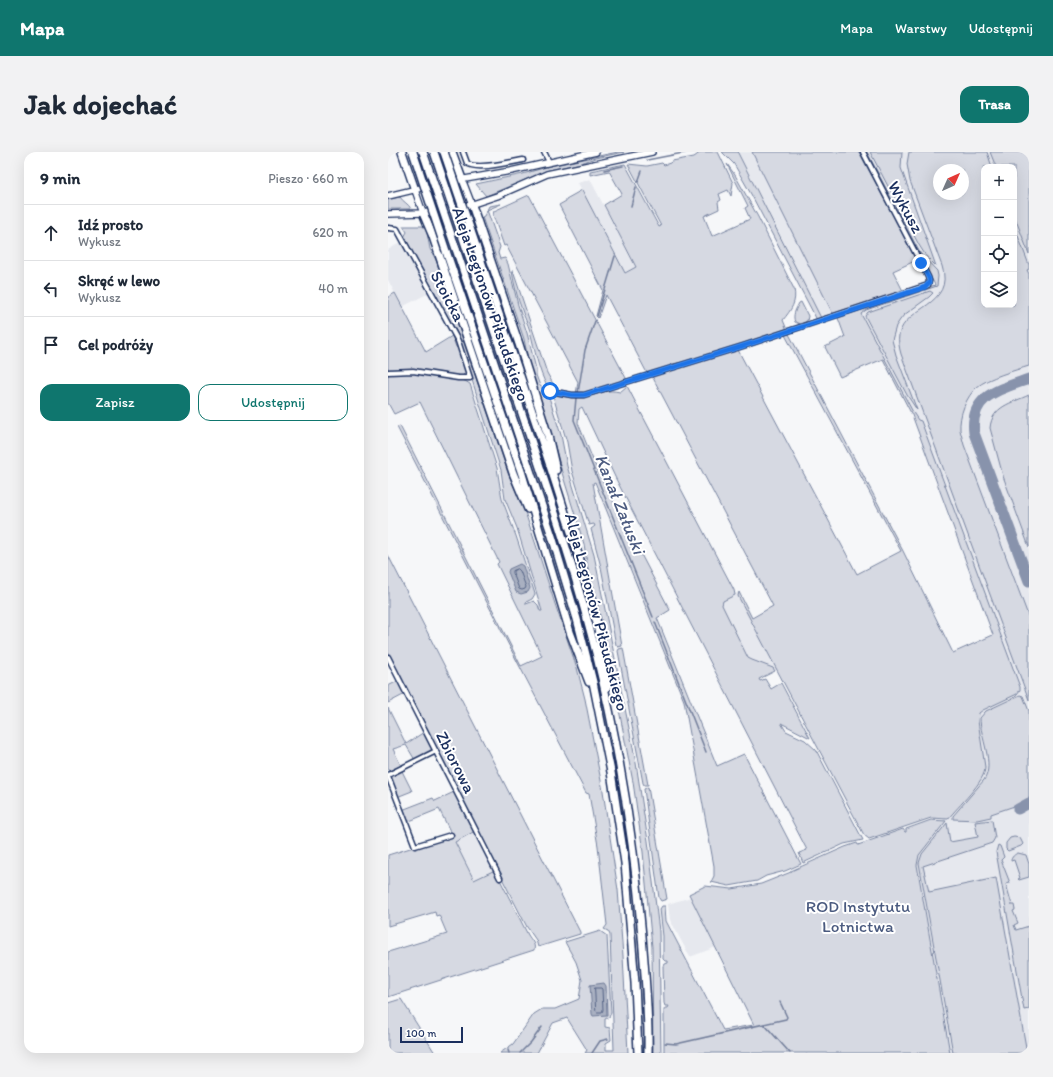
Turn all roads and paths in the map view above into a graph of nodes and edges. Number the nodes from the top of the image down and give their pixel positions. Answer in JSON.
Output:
{"nodes":[{"id":1,"x":402,"y":152,"type":"edge"},
{"id":2,"x":412,"y":152,"type":"edge"},
{"id":3,"x":423,"y":152,"type":"edge"},
{"id":4,"x":434,"y":152,"type":"edge"},
{"id":5,"x":444,"y":152,"type":"edge"},
{"id":6,"x":452,"y":152,"type":"edge"},
{"id":7,"x":463,"y":152,"type":"edge"},
{"id":8,"x":544,"y":152,"type":"edge"},
{"id":9,"x":596,"y":152,"type":"edge"},
{"id":10,"x":652,"y":152,"type":"edge"},
{"id":11,"x":862,"y":152,"type":"edge"},
{"id":12,"x":523,"y":160,"type":"dead end"},
{"id":13,"x":549,"y":162,"type":"junction"},
{"id":14,"x":462,"y":180,"type":"junction"},
{"id":15,"x":415,"y":190,"type":"junction"},
{"id":16,"x":388,"y":196,"type":"edge"},
{"id":17,"x":472,"y":205,"type":"junction"},
{"id":18,"x":423,"y":213,"type":"junction"},
{"id":19,"x":388,"y":214,"type":"edge"},
{"id":20,"x":388,"y":228,"type":"edge"},
{"id":21,"x":388,"y":372,"type":"edge"},
{"id":22,"x":550,"y":391,"type":"dead end"},
{"id":23,"x":559,"y":494,"type":"junction"},
{"id":24,"x":543,"y":540,"type":"junction"},
{"id":25,"x":388,"y":657,"type":"edge"},
{"id":26,"x":597,"y":703,"type":"junction"},
{"id":27,"x":609,"y":711,"type":"junction"},
{"id":28,"x":436,"y":751,"type":"junction"},
{"id":29,"x":388,"y":776,"type":"edge"},
{"id":30,"x":451,"y":835,"type":"dead end"},
{"id":31,"x":500,"y":878,"type":"dead end"},
{"id":32,"x":638,"y":1053,"type":"edge"},
{"id":33,"x":648,"y":1053,"type":"edge"}],
"edges":[{"from":1,"to":15,"type":"highway"},
{"from":2,"to":24,"type":"highway","bridge":true},
{"from":3,"to":26,"type":"highway","name":"Aleja Legionów Piłsudskiego","bridge":true},
{"from":4,"to":27,"type":"highway","name":"Aleja Legionów Piłsudskiego","bridge":true},
{"from":5,"to":23,"type":"highway","bridge":true},
{"from":6,"to":14,"type":"highway"},
{"from":7,"to":12,"type":"street"},
{"from":8,"to":13,"type":"street"},
{"from":9,"to":13,"type":"main road"},
{"from":10,"to":17,"type":"main road"},
{"from":11,"to":22,"type":"street","name":"Wykusz"},
{"from":13,"to":14,"type":"main road"},
{"from":14,"to":15,"type":"main road"},
{"from":14,"to":17,"type":"main road"},
{"from":15,"to":16,"type":"main road"},
{"from":15,"to":18,"type":"main road"},
{"from":17,"to":18,"type":"main road"},
{"from":17,"to":23,"type":"highway"},
{"from":18,"to":19,"type":"main road"},
{"from":18,"to":24,"type":"highway"},
{"from":20,"to":21,"type":"street","name":"Stoicka"},
{"from":23,"to":27,"type":"highway"},
{"from":24,"to":26,"type":"highway"},
{"from":25,"to":28,"type":"street","name":"Zbiorowa"},
{"from":26,"to":32,"type":"highway","name":"Aleja Legionów Piłsudskiego"},
{"from":27,"to":33,"type":"highway","name":"Aleja Legionów Piłsudskiego"},
{"from":28,"to":29,"type":"street"},
{"from":28,"to":31,"type":"street","name":"Zbiorowa"},
{"from":29,"to":30,"type":"street"}]}
